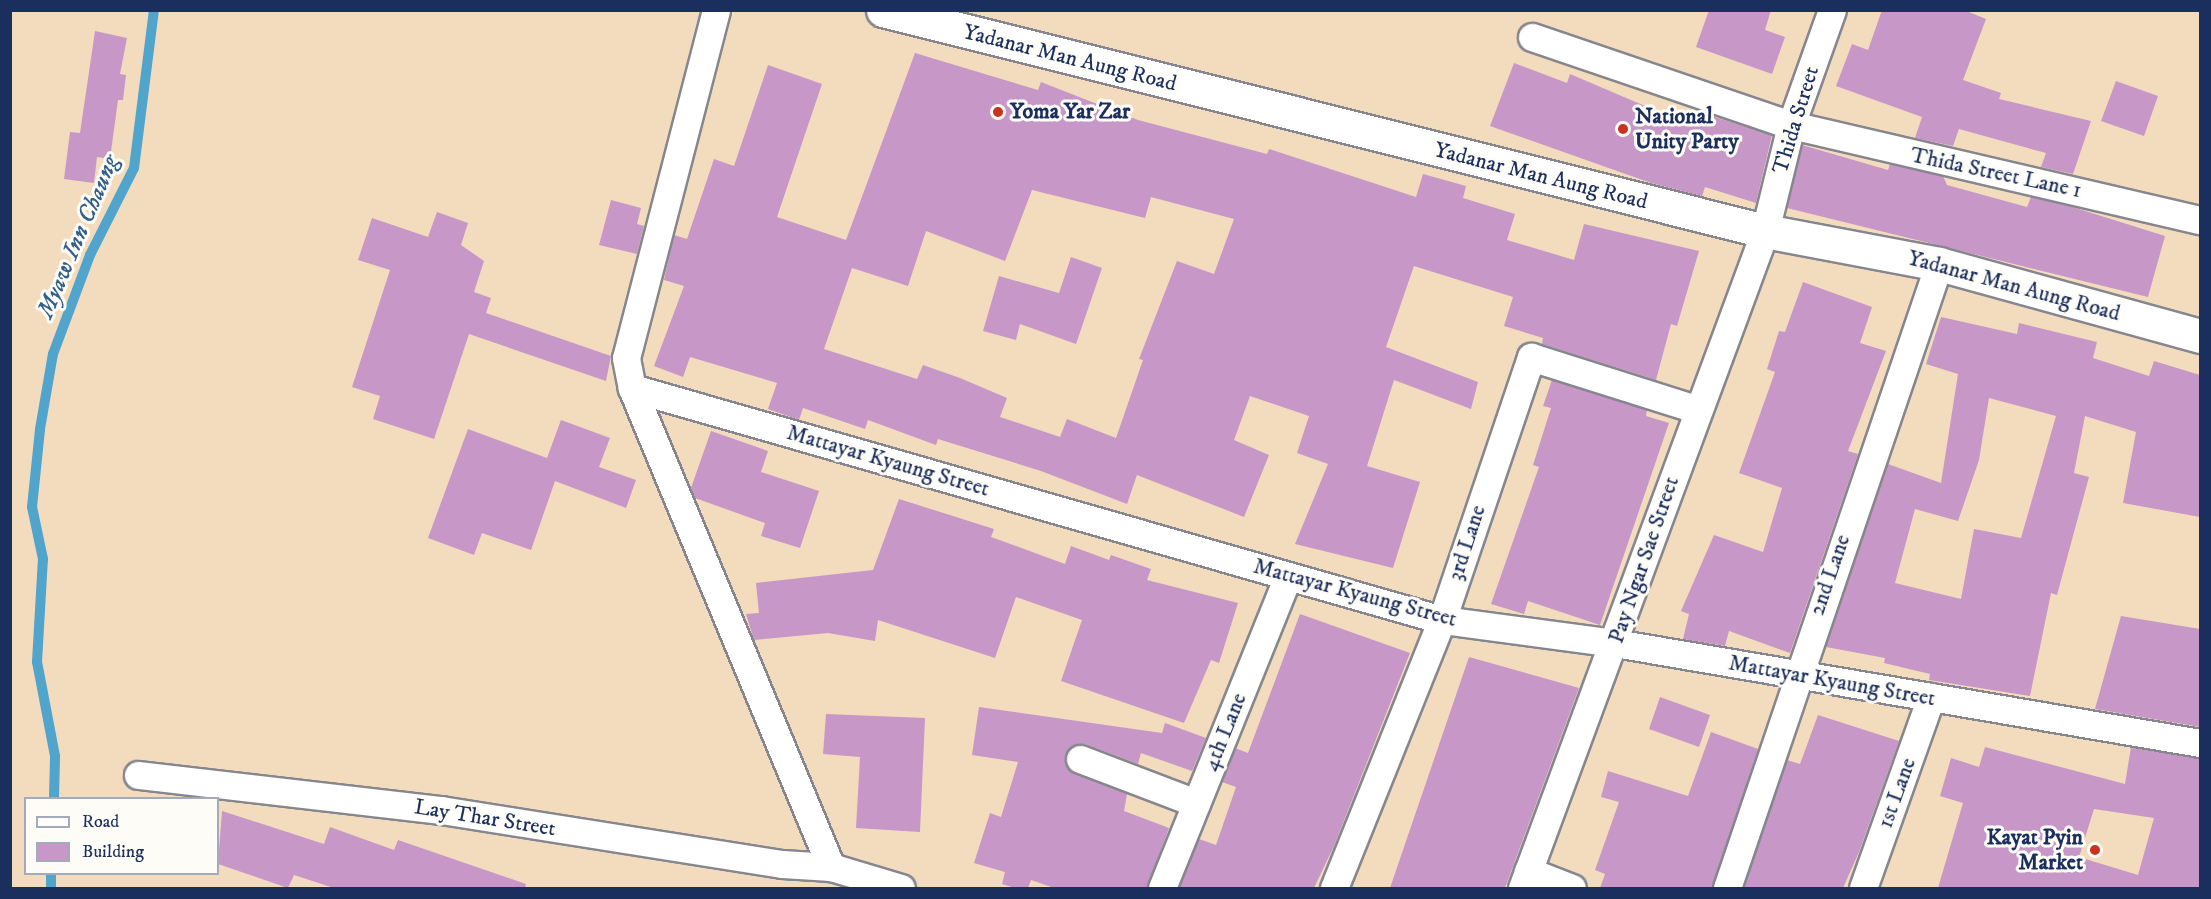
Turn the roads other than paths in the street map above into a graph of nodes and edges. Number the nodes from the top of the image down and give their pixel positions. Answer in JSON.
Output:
{"nodes":[{"id":1,"x":716,"y":10,"type":"edge"},
{"id":2,"x":883,"y":10,"type":"edge"},
{"id":3,"x":1832,"y":10,"type":"edge"},
{"id":4,"x":1532,"y":37,"type":"dead end"},
{"id":5,"x":1791,"y":125,"type":"junction"},
{"id":6,"x":2200,"y":220,"type":"edge"},
{"id":7,"x":1765,"y":231,"type":"junction"},
{"id":8,"x":1938,"y":264,"type":"junction"},
{"id":9,"x":2200,"y":336,"type":"edge"},
{"id":10,"x":632,"y":388,"type":"junction"},
{"id":11,"x":1696,"y":409,"type":"junction"},
{"id":12,"x":1288,"y":576,"type":"junction"},
{"id":13,"x":1442,"y":620,"type":"junction"},
{"id":14,"x":1615,"y":643,"type":"junction"},
{"id":15,"x":1795,"y":675,"type":"junction"},
{"id":16,"x":1931,"y":697,"type":"junction"},
{"id":17,"x":2200,"y":743,"type":"edge"},
{"id":18,"x":1080,"y":759,"type":"dead end"},
{"id":19,"x":138,"y":775,"type":"dead end"},
{"id":20,"x":1196,"y":803,"type":"junction"},
{"id":21,"x":831,"y":867,"type":"junction"},
{"id":22,"x":1525,"y":880,"type":"edge"},
{"id":23,"x":901,"y":888,"type":"edge"},
{"id":24,"x":1162,"y":888,"type":"edge"},
{"id":25,"x":1334,"y":888,"type":"edge"},
{"id":26,"x":1572,"y":888,"type":"edge"},
{"id":27,"x":1727,"y":888,"type":"edge"},
{"id":28,"x":1863,"y":888,"type":"edge"}],
"edges":[{"from":1,"to":10,"type":"street"},
{"from":2,"to":7,"type":"street","name":"Yadanar Man Aung Road"},
{"from":3,"to":5,"type":"street","name":"Thida Street"},
{"from":4,"to":5,"type":"street","name":"Thida Street Lane 1"},
{"from":5,"to":6,"type":"street","name":"Thida Street Lane 1"},
{"from":5,"to":7,"type":"street","name":"Thida Street"},
{"from":7,"to":8,"type":"street","name":"Yadanar Man Aung Road"},
{"from":7,"to":11,"type":"street","name":"Pay Ngar Sae Street"},
{"from":8,"to":9,"type":"street","name":"Yadanar Man Aung Road"},
{"from":8,"to":15,"type":"street","name":"2nd Lane"},
{"from":10,"to":12,"type":"street","name":"Mattayar Kyaung Street"},
{"from":10,"to":21,"type":"street"},
{"from":11,"to":13,"type":"street","name":"3rd Lane"},
{"from":11,"to":14,"type":"street","name":"Pay Ngar Sae Street"},
{"from":12,"to":13,"type":"street","name":"Mattayar Kyaung Street"},
{"from":12,"to":20,"type":"street","name":"4th Lane"},
{"from":13,"to":14,"type":"street","name":"Mattayar Kyaung Street"},
{"from":13,"to":25,"type":"street","name":"3rd Lane"},
{"from":14,"to":15,"type":"street","name":"Mattayar Kyaung Street"},
{"from":14,"to":22,"type":"street","name":"Pay Ngar Sae Street"},
{"from":15,"to":16,"type":"street","name":"Mattayar Kyaung Street"},
{"from":15,"to":27,"type":"street","name":"2nd Lane"},
{"from":16,"to":17,"type":"street","name":"Mattayar Kyaung Street"},
{"from":16,"to":28,"type":"street","name":"1st Lane"},
{"from":18,"to":20,"type":"street"},
{"from":19,"to":21,"type":"street","name":"Lay Thar Street"},
{"from":20,"to":24,"type":"street","name":"4th Lane"},
{"from":21,"to":23,"type":"street","name":"Lay Thar Street"},
{"from":22,"to":26,"type":"street"}]}
